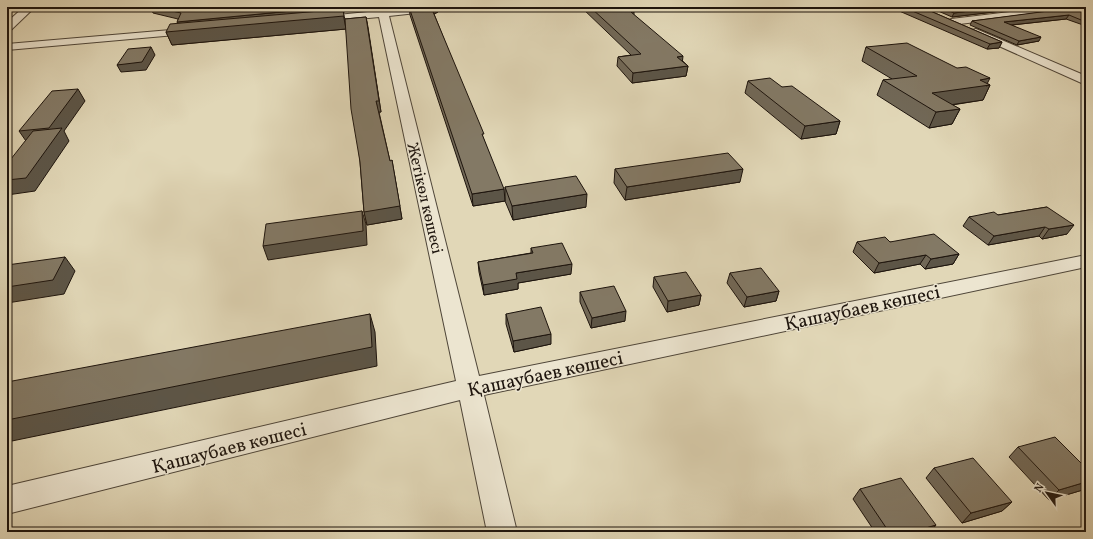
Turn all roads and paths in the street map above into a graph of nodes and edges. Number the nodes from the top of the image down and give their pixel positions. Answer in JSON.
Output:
{"nodes":[{"id":1,"x":30,"y":7,"type":"edge"},
{"id":2,"x":444,"y":7,"type":"edge"},
{"id":3,"x":1068,"y":7,"type":"edge"},
{"id":4,"x":382,"y":10,"type":"edge"},
{"id":5,"x":1086,"y":15,"type":"edge"},
{"id":6,"x":938,"y":16,"type":"edge"},
{"id":7,"x":305,"y":21,"type":"edge"},
{"id":8,"x":951,"y":22,"type":"junction"},
{"id":9,"x":7,"y":28,"type":"edge"},
{"id":10,"x":204,"y":31,"type":"edge"},
{"id":11,"x":7,"y":47,"type":"edge"},
{"id":12,"x":1086,"y":81,"type":"edge"},
{"id":13,"x":1086,"y":261,"type":"edge"},
{"id":14,"x":470,"y":388,"type":"junction"},
{"id":15,"x":7,"y":500,"type":"edge"},
{"id":16,"x":502,"y":532,"type":"edge"}],
"edges":[{"from":1,"to":9,"type":"street"},
{"from":2,"to":4,"type":"street"},
{"from":3,"to":5,"type":"street"},
{"from":3,"to":8,"type":"street"},
{"from":4,"to":7,"type":"street"},
{"from":4,"to":14,"type":"street","name":"Жетікөл көшесі"},
{"from":6,"to":8,"type":"street"},
{"from":8,"to":12,"type":"street"},
{"from":10,"to":11,"type":"street"},
{"from":13,"to":14,"type":"street","name":"Қашаубаев көшесі"},
{"from":14,"to":15,"type":"street","name":"Қашаубаев көшесі"},
{"from":14,"to":16,"type":"street","name":"Жетікөл көшесі"}]}
